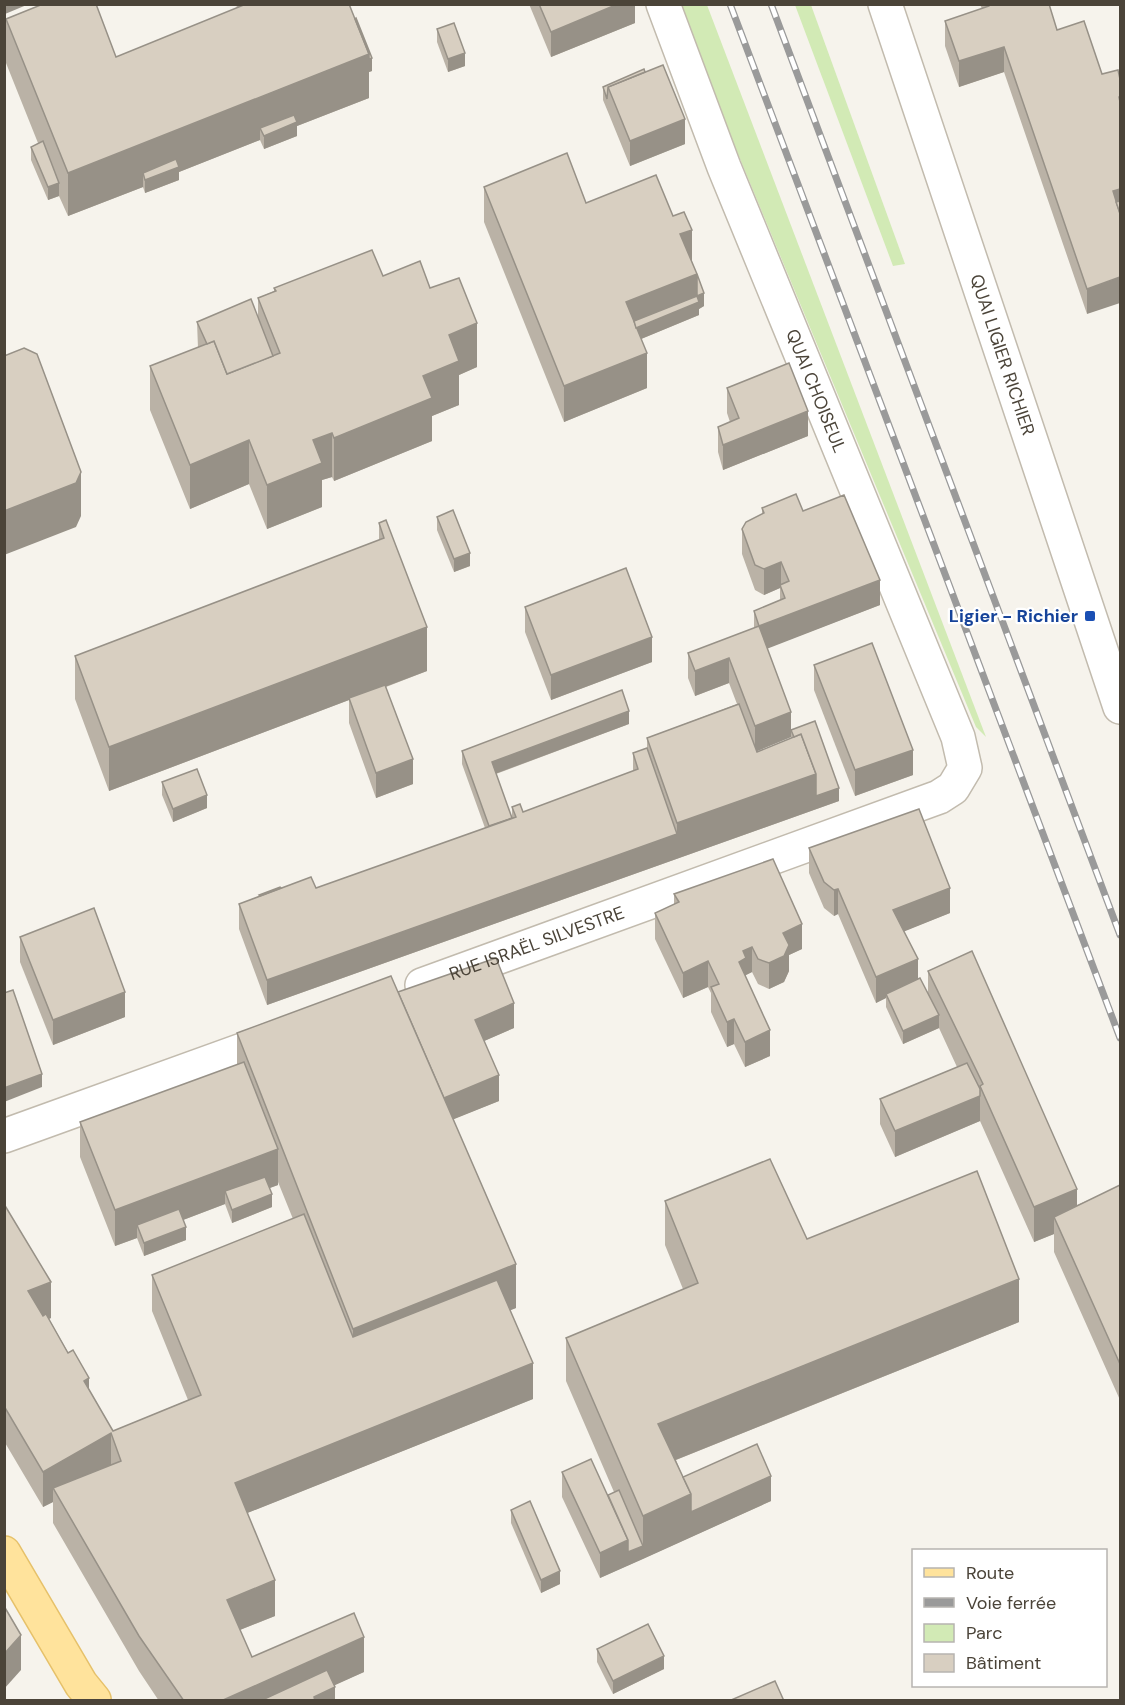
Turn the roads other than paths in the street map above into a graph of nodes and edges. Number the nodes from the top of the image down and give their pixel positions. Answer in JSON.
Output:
{"nodes":[{"id":1,"x":663,"y":4,"type":"edge"},
{"id":2,"x":885,"y":4,"type":"edge"},
{"id":3,"x":1120,"y":707,"type":"edge"},
{"id":4,"x":961,"y":777,"type":"joint"},
{"id":5,"x":398,"y":993,"type":"edge"},
{"id":6,"x":308,"y":1026,"type":"edge"},
{"id":7,"x":4,"y":1136,"type":"edge"},
{"id":8,"x":4,"y":1553,"type":"edge"},
{"id":9,"x":87,"y":1695,"type":"edge"}],
"edges":[{"from":1,"to":4,"type":"street","name":"QUAI CHOISEUL"},
{"from":2,"to":3,"type":"street","name":"QUAI LIGIER RICHIER"},
{"from":4,"to":5,"type":"street","name":"RUE ISRAËL SILVESTRE"},
{"from":6,"to":7,"type":"street"},
{"from":8,"to":9,"type":"main road"}]}
